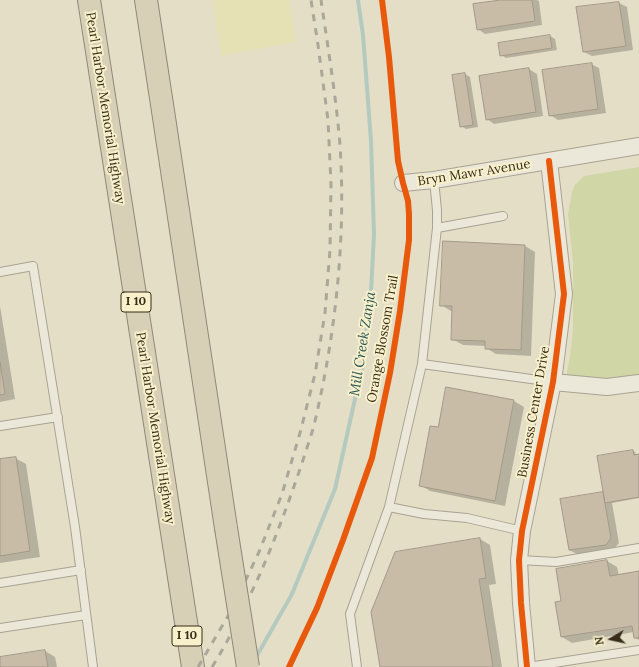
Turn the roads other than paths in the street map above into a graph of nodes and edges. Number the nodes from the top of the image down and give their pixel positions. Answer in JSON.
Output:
{"nodes":[{"id":1,"x":88,"y":0,"type":"edge"},
{"id":2,"x":146,"y":0,"type":"edge"},
{"id":3,"x":152,"y":0,"type":"edge"},
{"id":4,"x":164,"y":110,"type":"junction"},
{"id":5,"x":639,"y":146,"type":"edge"},
{"id":6,"x":549,"y":161,"type":"junction"},
{"id":7,"x":434,"y":180,"type":"junction"},
{"id":8,"x":403,"y":183,"type":"dead end"},
{"id":9,"x":503,"y":216,"type":"dead end"},
{"id":10,"x":437,"y":228,"type":"junction"},
{"id":11,"x":0,"y":272,"type":"edge"},
{"id":12,"x":422,"y":364,"type":"junction"},
{"id":13,"x":552,"y":382,"type":"junction"},
{"id":14,"x":639,"y":383,"type":"edge"},
{"id":15,"x":58,"y":418,"type":"junction"},
{"id":16,"x":0,"y":426,"type":"edge"},
{"id":17,"x":389,"y":507,"type":"junction"},
{"id":18,"x":522,"y":531,"type":"junction"},
{"id":19,"x":639,"y":548,"type":"edge"},
{"id":20,"x":519,"y":560,"type":"junction"},
{"id":21,"x":81,"y":570,"type":"junction"},
{"id":22,"x":0,"y":583,"type":"edge"},
{"id":23,"x":86,"y":615,"type":"junction"},
{"id":24,"x":0,"y":628,"type":"edge"},
{"id":25,"x":639,"y":650,"type":"edge"},
{"id":26,"x":93,"y":667,"type":"edge"},
{"id":27,"x":193,"y":667,"type":"edge"},
{"id":28,"x":248,"y":667,"type":"edge"},
{"id":29,"x":357,"y":667,"type":"edge"},
{"id":30,"x":528,"y":667,"type":"edge"}],
"edges":[{"from":1,"to":27,"type":"highway","name":"Pearl Harbor Memorial Highway","number":"I 10"},
{"from":2,"to":4,"type":"highway"},
{"from":3,"to":4,"type":"highway"},
{"from":4,"to":28,"type":"highway","bridge":true},
{"from":5,"to":6,"type":"street","name":"Bryn Mawr Avenue"},
{"from":6,"to":7,"type":"street","name":"Bryn Mawr Avenue"},
{"from":6,"to":13,"type":"street","name":"Business Center Drive"},
{"from":7,"to":8,"type":"street","name":"Bryn Mawr Avenue"},
{"from":7,"to":10,"type":"lane"},
{"from":9,"to":10,"type":"lane"},
{"from":10,"to":12,"type":"lane"},
{"from":11,"to":15,"type":"lane"},
{"from":12,"to":13,"type":"lane"},
{"from":12,"to":17,"type":"lane"},
{"from":13,"to":14,"type":"street"},
{"from":13,"to":18,"type":"street","name":"Business Center Drive"},
{"from":15,"to":16,"type":"lane"},
{"from":15,"to":21,"type":"lane"},
{"from":17,"to":18,"type":"lane"},
{"from":17,"to":29,"type":"lane"},
{"from":18,"to":20,"type":"street","name":"Business Center Drive"},
{"from":19,"to":20,"type":"lane"},
{"from":20,"to":30,"type":"street","name":"Business Center Drive"},
{"from":21,"to":22,"type":"lane"},
{"from":21,"to":23,"type":"lane"},
{"from":23,"to":24,"type":"lane"},
{"from":23,"to":26,"type":"lane"},
{"from":25,"to":30,"type":"lane"}]}
